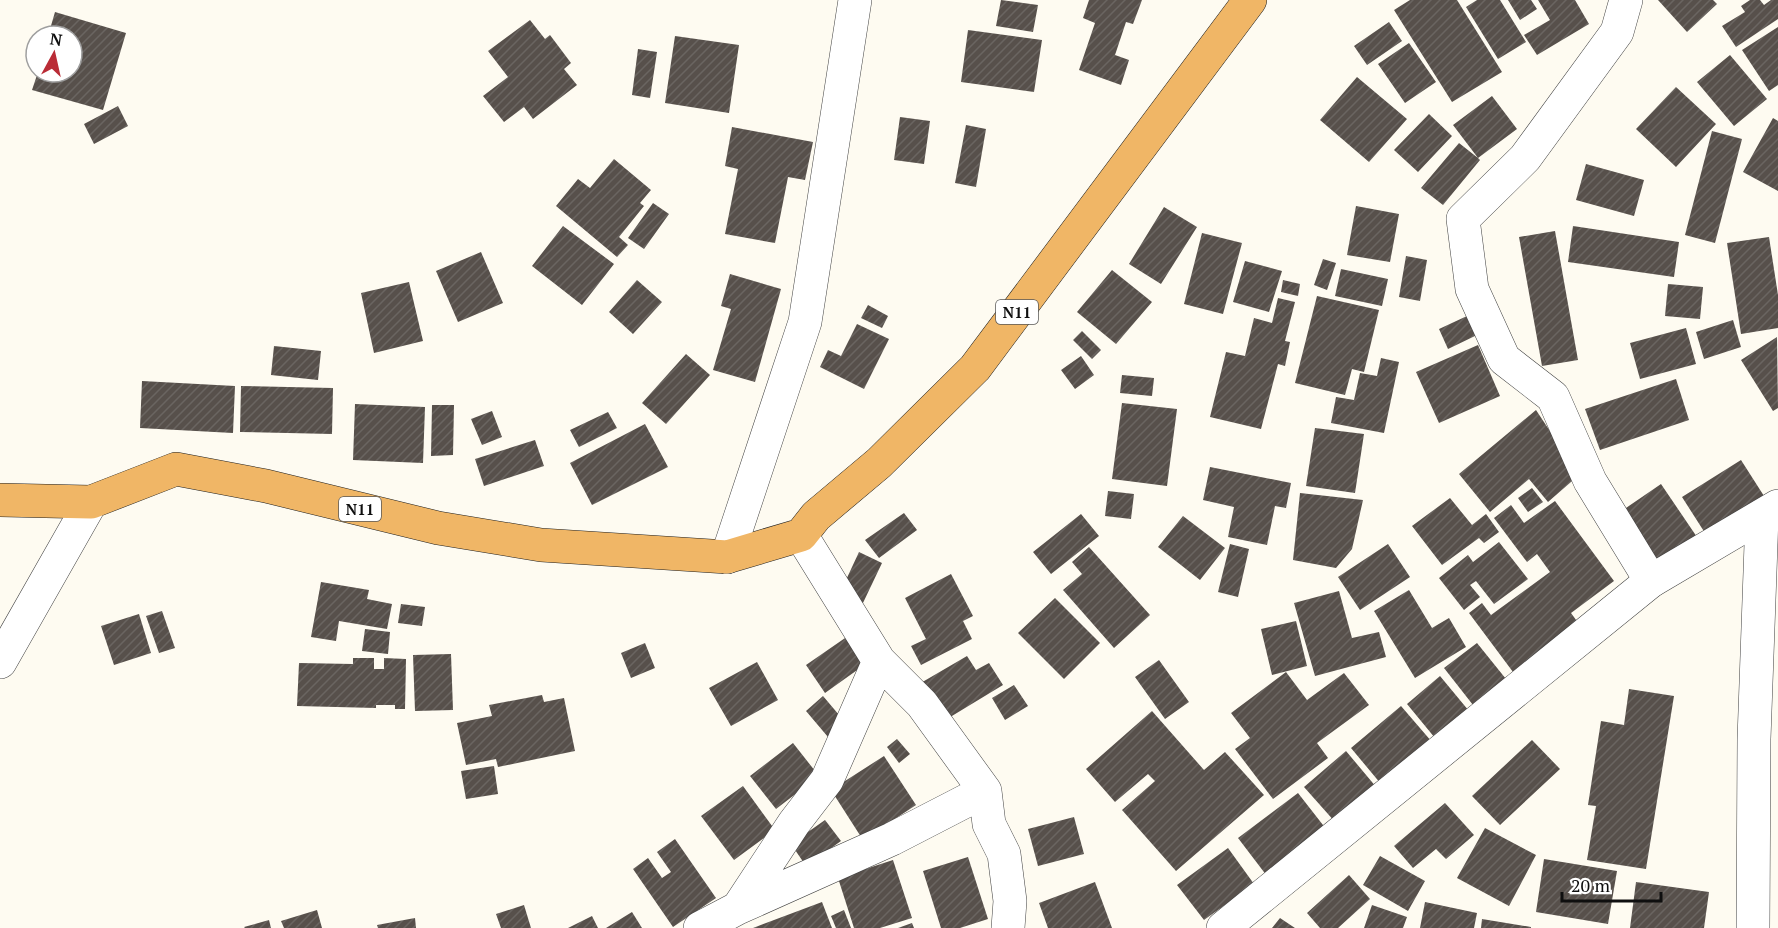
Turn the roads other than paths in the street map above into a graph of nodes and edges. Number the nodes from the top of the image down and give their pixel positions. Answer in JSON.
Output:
{"nodes":[{"id":1,"x":855,"y":0,"type":"edge"},
{"id":2,"x":1250,"y":0,"type":"edge"},
{"id":3,"x":1626,"y":0,"type":"edge"},
{"id":4,"x":0,"y":500,"type":"edge"},
{"id":5,"x":91,"y":502,"type":"junction"},
{"id":6,"x":1770,"y":511,"type":"edge"},
{"id":7,"x":801,"y":535,"type":"junction"},
{"id":8,"x":727,"y":557,"type":"junction"},
{"id":9,"x":1769,"y":558,"type":"edge"},
{"id":10,"x":1651,"y":581,"type":"junction"},
{"id":11,"x":879,"y":661,"type":"junction"},
{"id":12,"x":0,"y":662,"type":"edge"},
{"id":13,"x":985,"y":791,"type":"junction"},
{"id":14,"x":738,"y":908,"type":"junction"},
{"id":15,"x":700,"y":928,"type":"edge"},
{"id":16,"x":1008,"y":928,"type":"edge"},
{"id":17,"x":1223,"y":928,"type":"edge"},
{"id":18,"x":1752,"y":928,"type":"edge"}],
"edges":[{"from":1,"to":8,"type":"street"},
{"from":2,"to":7,"type":"highway","number":"N11"},
{"from":3,"to":10,"type":"street"},
{"from":4,"to":5,"type":"highway","number":"N11"},
{"from":5,"to":8,"type":"highway","number":"N11"},
{"from":5,"to":12,"type":"street"},
{"from":6,"to":9,"type":"street"},
{"from":6,"to":10,"type":"street"},
{"from":7,"to":8,"type":"highway","number":"N11"},
{"from":7,"to":11,"type":"street"},
{"from":9,"to":18,"type":"street"},
{"from":10,"to":17,"type":"street"},
{"from":11,"to":13,"type":"street"},
{"from":11,"to":14,"type":"street"},
{"from":13,"to":14,"type":"street"},
{"from":13,"to":16,"type":"street"},
{"from":14,"to":15,"type":"street"}]}
